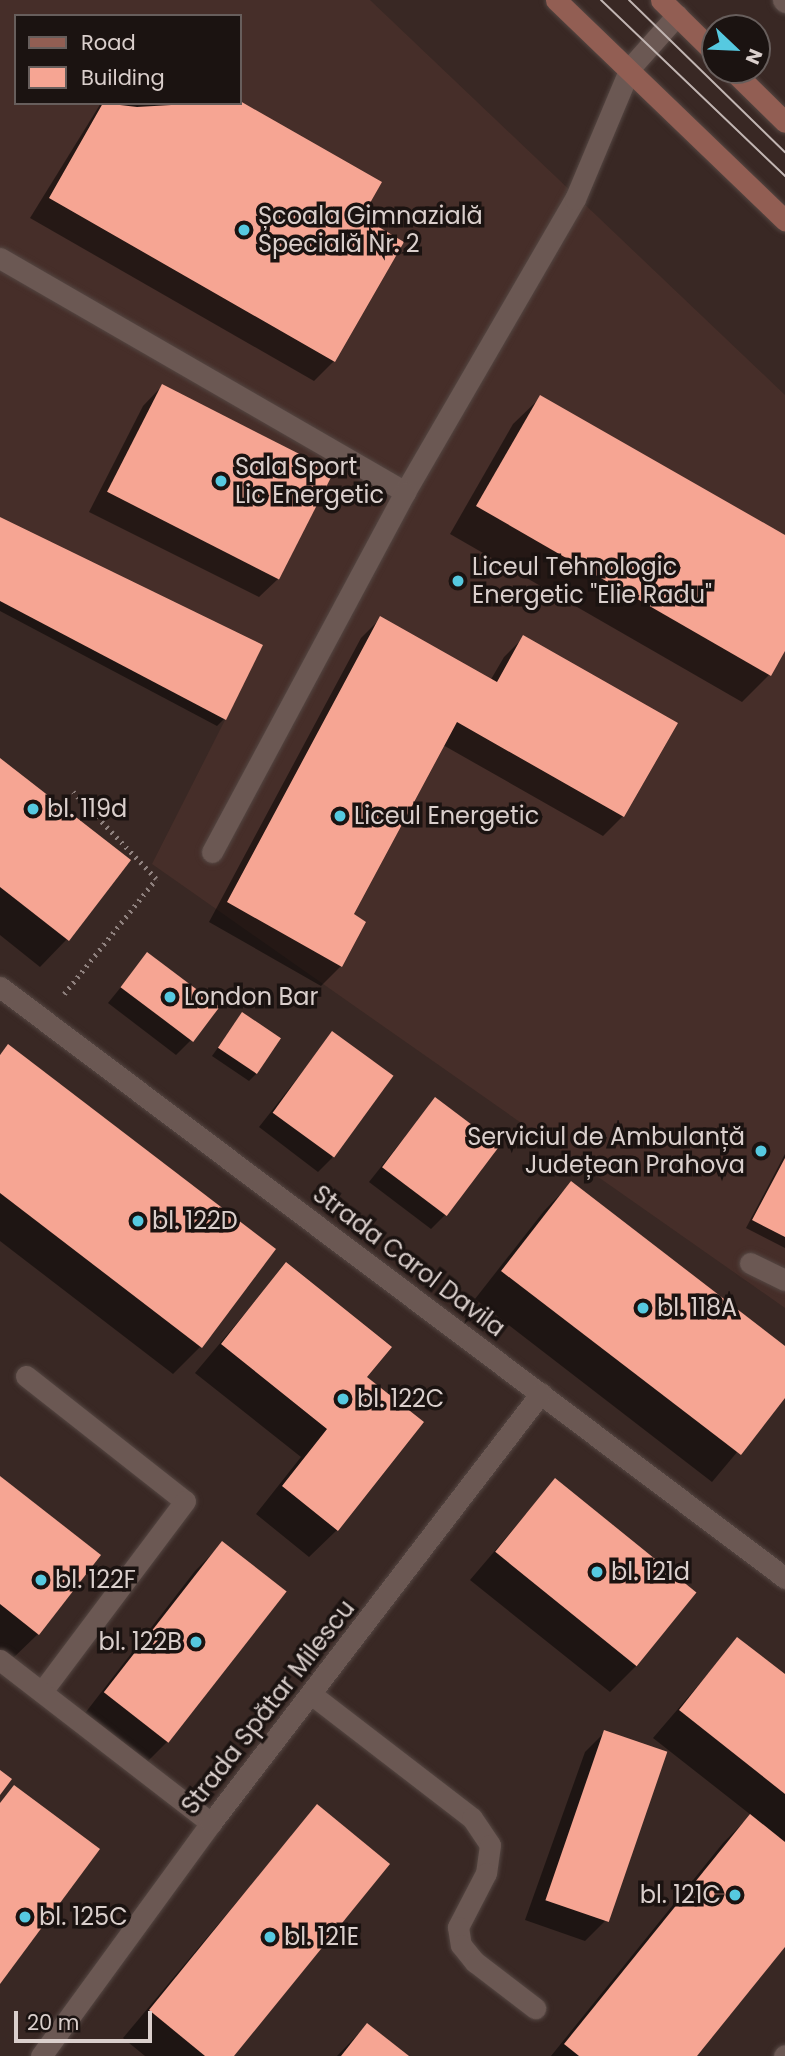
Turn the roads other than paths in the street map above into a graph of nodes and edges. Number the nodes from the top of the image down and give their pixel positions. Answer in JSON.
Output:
{"nodes":[{"id":1,"x":556,"y":0,"type":"edge"},
{"id":2,"x":660,"y":0,"type":"edge"},
{"id":3,"x":676,"y":8,"type":"edge"},
{"id":4,"x":701,"y":37,"type":"edge"},
{"id":5,"x":630,"y":68,"type":"junction"},
{"id":6,"x":746,"y":84,"type":"edge"},
{"id":7,"x":785,"y":122,"type":"edge"},
{"id":8,"x":785,"y":220,"type":"edge"},
{"id":9,"x":0,"y":258,"type":"edge"},
{"id":10,"x":405,"y":492,"type":"junction"},
{"id":11,"x":212,"y":852,"type":"dead end"},
{"id":12,"x":0,"y":988,"type":"edge"},
{"id":13,"x":750,"y":1263,"type":"dead end"},
{"id":14,"x":785,"y":1280,"type":"edge"},
{"id":15,"x":26,"y":1376,"type":"dead end"},
{"id":16,"x":541,"y":1393,"type":"junction"},
{"id":17,"x":785,"y":1578,"type":"edge"},
{"id":18,"x":0,"y":1660,"type":"edge"},
{"id":19,"x":43,"y":1690,"type":"junction"},
{"id":20,"x":311,"y":1694,"type":"junction"},
{"id":21,"x":211,"y":1824,"type":"junction"},
{"id":22,"x":535,"y":2008,"type":"dead end"},
{"id":23,"x":41,"y":2056,"type":"edge"}],
"edges":[{"from":1,"to":5,"type":"main road"},
{"from":2,"to":3,"type":"main road"},
{"from":3,"to":4,"type":"main road"},
{"from":3,"to":5,"type":"street"},
{"from":5,"to":8,"type":"main road"},
{"from":5,"to":10,"type":"street"},
{"from":6,"to":7,"type":"main road"},
{"from":9,"to":10,"type":"street"},
{"from":10,"to":11,"type":"street"},
{"from":12,"to":16,"type":"street","name":"Strada Carol Davila"},
{"from":13,"to":14,"type":"street"},
{"from":15,"to":19,"type":"street"},
{"from":16,"to":17,"type":"street","name":"Strada Carol Davila"},
{"from":16,"to":20,"type":"street","name":"Strada Spătar Milescu"},
{"from":18,"to":19,"type":"street"},
{"from":19,"to":21,"type":"street"},
{"from":20,"to":21,"type":"street","name":"Strada Spătar Milescu"},
{"from":20,"to":22,"type":"street"},
{"from":21,"to":23,"type":"street","name":"Strada Spătar Milescu"}]}
